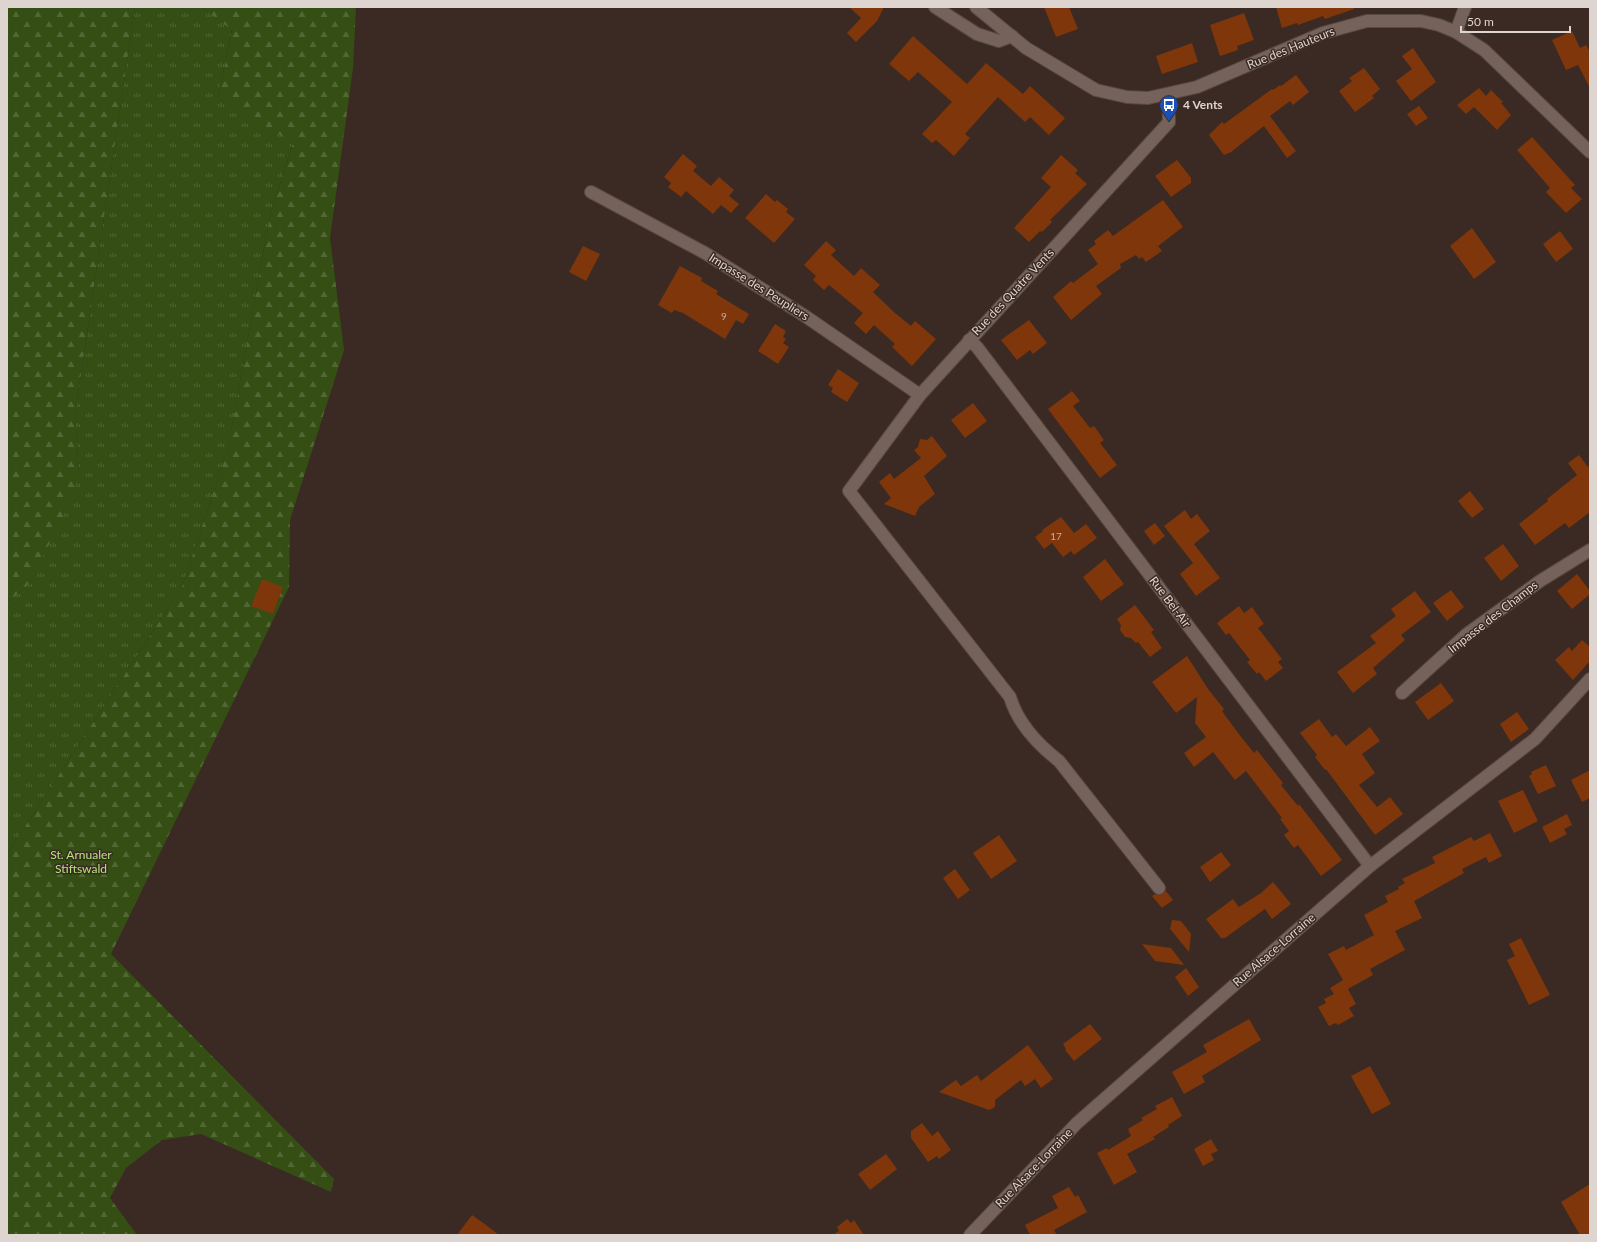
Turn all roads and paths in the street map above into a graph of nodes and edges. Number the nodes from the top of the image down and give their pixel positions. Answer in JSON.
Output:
{"nodes":[{"id":1,"x":935,"y":7,"type":"edge"},
{"id":2,"x":976,"y":7,"type":"edge"},
{"id":3,"x":1465,"y":7,"type":"edge"},
{"id":4,"x":1456,"y":32,"type":"junction"},
{"id":5,"x":1012,"y":36,"type":"junction"},
{"id":6,"x":1168,"y":94,"type":"junction"},
{"id":7,"x":1590,"y":152,"type":"edge"},
{"id":8,"x":591,"y":192,"type":"dead end"},
{"id":9,"x":969,"y":340,"type":"junction"},
{"id":10,"x":920,"y":395,"type":"junction"},
{"id":11,"x":1590,"y":550,"type":"edge"},
{"id":12,"x":1590,"y":679,"type":"edge"},
{"id":13,"x":1402,"y":693,"type":"dead end"},
{"id":14,"x":1370,"y":866,"type":"junction"},
{"id":15,"x":1159,"y":888,"type":"dead end"},
{"id":16,"x":970,"y":1235,"type":"edge"}],
"edges":[{"from":1,"to":5,"type":"street"},
{"from":2,"to":5,"type":"street","name":"Rue des Hauteurs"},
{"from":3,"to":4,"type":"street"},
{"from":4,"to":6,"type":"street","name":"Rue des Hauteurs"},
{"from":4,"to":7,"type":"street","name":"Rue des Hauteurs"},
{"from":5,"to":6,"type":"street","name":"Rue des Hauteurs"},
{"from":6,"to":9,"type":"street","name":"Rue des Quatre Vents"},
{"from":8,"to":10,"type":"street","name":"Impasse des Peupliers"},
{"from":9,"to":10,"type":"street","name":"Rue des Quatre Vents"},
{"from":9,"to":14,"type":"street","name":"Rue Bel-Air"},
{"from":10,"to":15,"type":"street","name":"Rue des Quatre Vents"},
{"from":11,"to":13,"type":"street","name":"Impasse des Champs"},
{"from":12,"to":14,"type":"street","name":"Rue Alsace-Lorraine"},
{"from":14,"to":16,"type":"street","name":"Rue Alsace-Lorraine"}]}
